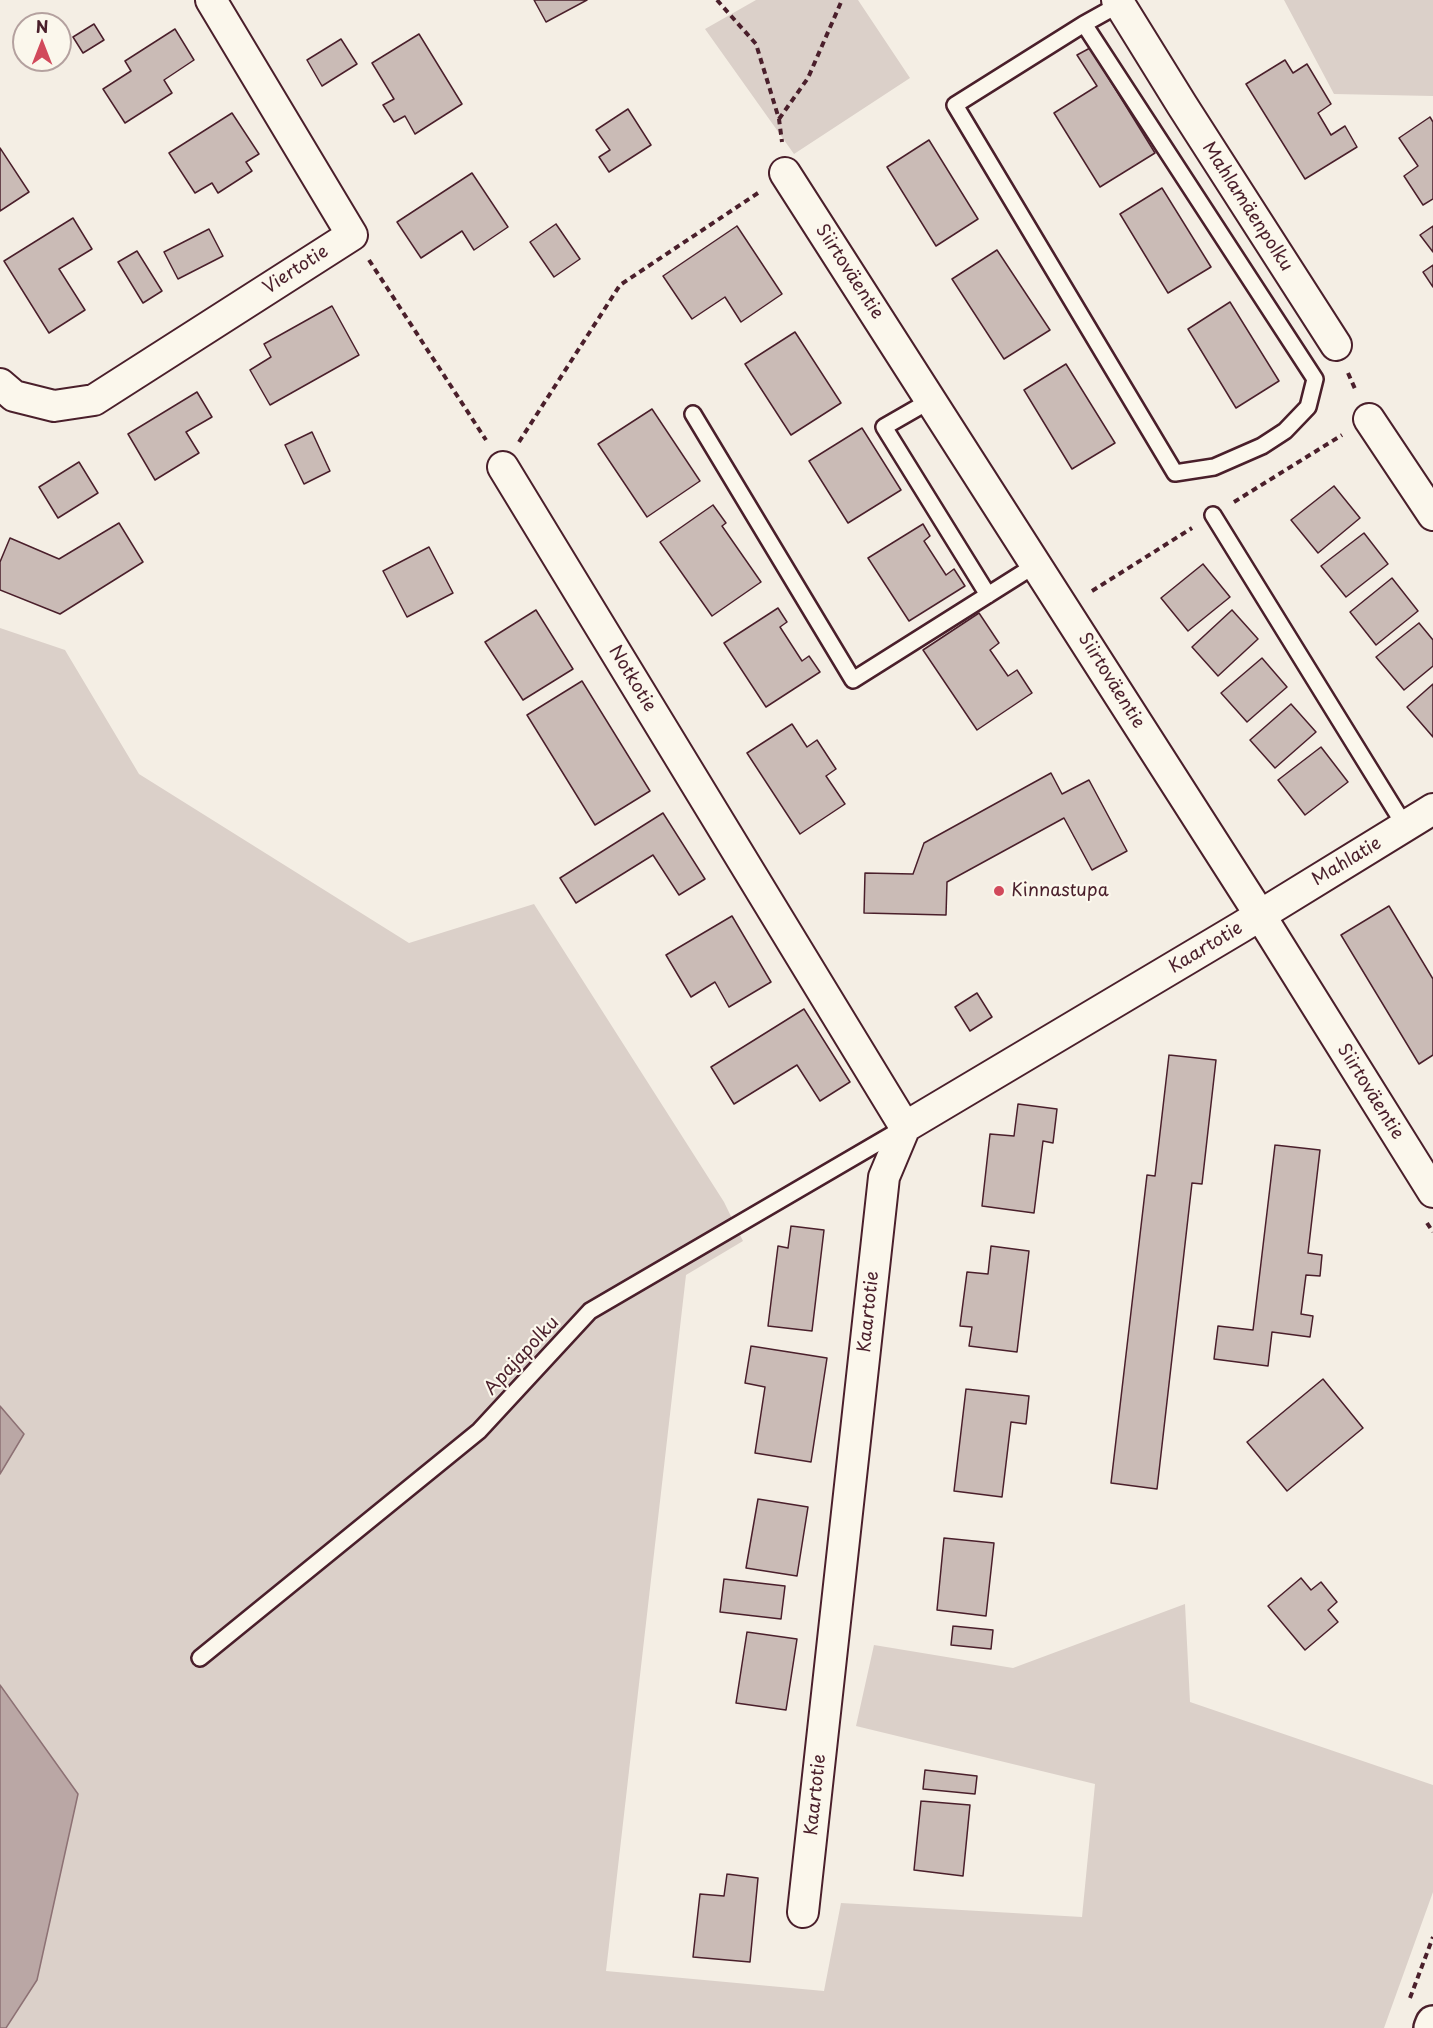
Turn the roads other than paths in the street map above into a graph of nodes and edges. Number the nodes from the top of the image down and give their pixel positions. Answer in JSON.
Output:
{"nodes":[{"id":1,"x":211,"y":0,"type":"edge"},
{"id":2,"x":1118,"y":2,"type":"edge"},
{"id":3,"x":1084,"y":24,"type":"junction"},
{"id":4,"x":785,"y":172,"type":"road end"},
{"id":5,"x":1336,"y":345,"type":"road end"},
{"id":6,"x":0,"y":384,"type":"edge"},
{"id":7,"x":931,"y":399,"type":"junction"},
{"id":8,"x":693,"y":414,"type":"dead end"},
{"id":9,"x":1369,"y":419,"type":"road end"},
{"id":10,"x":503,"y":467,"type":"road end"},
{"id":11,"x":1213,"y":515,"type":"dead end"},
{"id":12,"x":1433,"y":515,"type":"edge"},
{"id":13,"x":1037,"y":564,"type":"junction"},
{"id":14,"x":988,"y":595,"type":"junction"},
{"id":15,"x":1433,"y":809,"type":"edge"},
{"id":16,"x":1405,"y":826,"type":"junction"},
{"id":17,"x":1260,"y":915,"type":"junction"},
{"id":18,"x":904,"y":1127,"type":"junction"},
{"id":19,"x":1433,"y":1192,"type":"edge"},
{"id":20,"x":200,"y":1658,"type":"dead end"},
{"id":21,"x":802,"y":1912,"type":"dead end"},
{"id":22,"x":1420,"y":2013,"type":"edge"},
{"id":23,"x":1431,"y":2028,"type":"edge"}],
"edges":[{"from":1,"to":6,"type":"street","name":"Viertotie"},
{"from":2,"to":3,"type":"lane"},
{"from":2,"to":5,"type":"street","name":"Mahlamäenpolku"},
{"from":3,"to":3,"type":"lane"},
{"from":4,"to":7,"type":"street","name":"Siirtoväentie"},
{"from":7,"to":13,"type":"street","name":"Siirtoväentie"},
{"from":7,"to":14,"type":"lane"},
{"from":8,"to":14,"type":"lane"},
{"from":9,"to":12,"type":"street"},
{"from":10,"to":18,"type":"street","name":"Notkotie"},
{"from":11,"to":16,"type":"lane"},
{"from":13,"to":14,"type":"lane"},
{"from":13,"to":17,"type":"street","name":"Siirtoväentie"},
{"from":15,"to":16,"type":"street","name":"Mahlatie"},
{"from":16,"to":17,"type":"street","name":"Mahlatie"},
{"from":17,"to":18,"type":"street","name":"Kaartotie"},
{"from":17,"to":19,"type":"street","name":"Siirtoväentie"},
{"from":18,"to":20,"type":"lane","name":"Apajapolku"},
{"from":18,"to":21,"type":"street","name":"Kaartotie"},
{"from":22,"to":23,"type":"street"}]}
